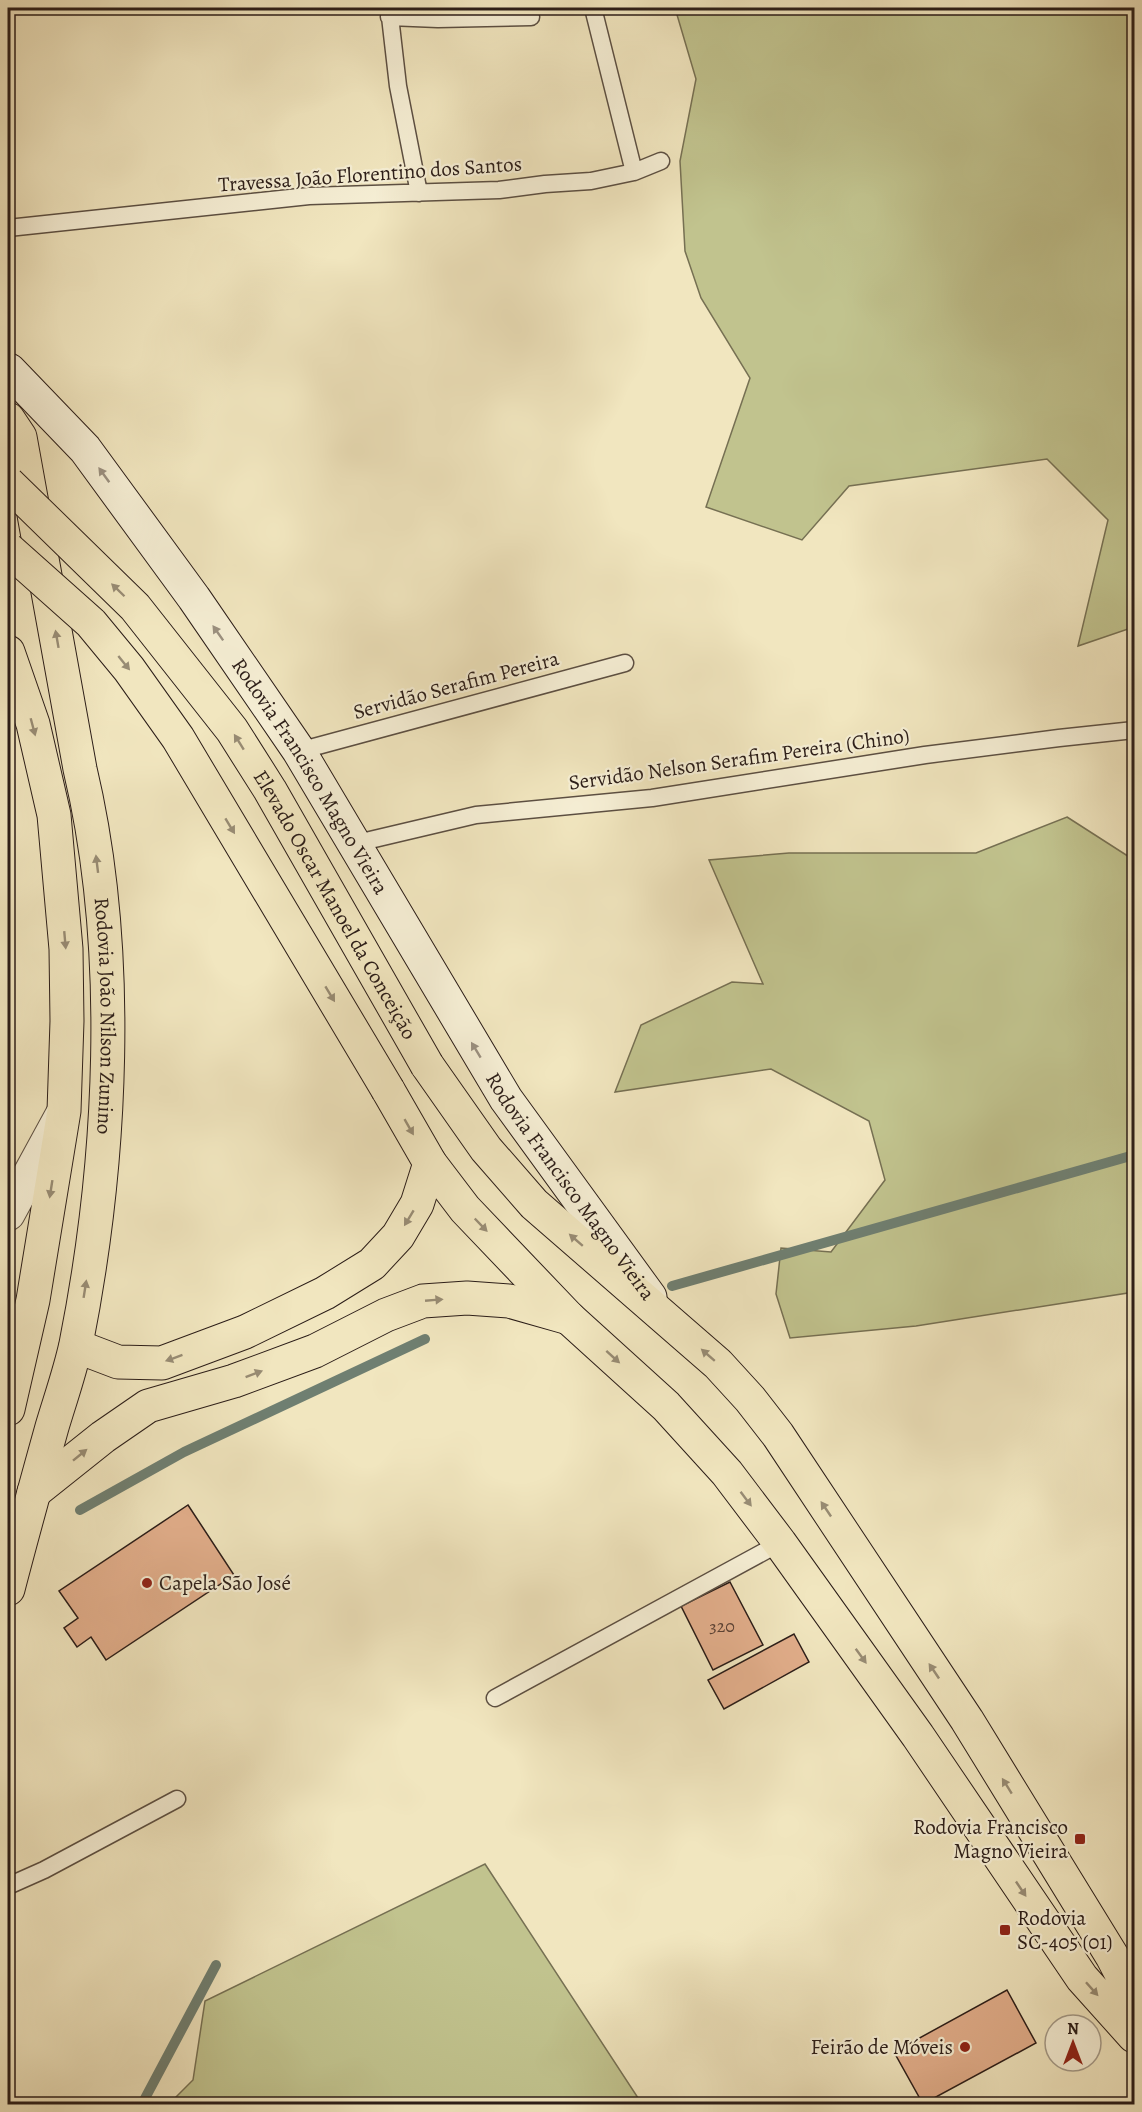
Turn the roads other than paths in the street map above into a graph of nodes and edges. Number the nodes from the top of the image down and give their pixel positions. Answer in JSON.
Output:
{"nodes":[{"id":1,"x":593,"y":8,"type":"edge"},
{"id":2,"x":389,"y":12,"type":"edge"},
{"id":3,"x":531,"y":17,"type":"dead end"},
{"id":4,"x":661,"y":161,"type":"dead end"},
{"id":5,"x":634,"y":172,"type":"junction"},
{"id":6,"x":419,"y":193,"type":"junction"},
{"id":7,"x":8,"y":228,"type":"edge"},
{"id":8,"x":8,"y":366,"type":"edge"},
{"id":9,"x":14,"y":428,"type":"edge"},
{"id":10,"x":8,"y":483,"type":"edge"},
{"id":11,"x":8,"y":549,"type":"edge"},
{"id":12,"x":8,"y":652,"type":"edge"},
{"id":13,"x":626,"y":663,"type":"dead end"},
{"id":14,"x":1134,"y":730,"type":"edge"},
{"id":15,"x":299,"y":751,"type":"junction"},
{"id":16,"x":353,"y":844,"type":"junction"},
{"id":17,"x":64,"y":1111,"type":"junction"},
{"id":18,"x":430,"y":1163,"type":"junction"},
{"id":19,"x":8,"y":1214,"type":"edge"},
{"id":20,"x":569,"y":1318,"type":"junction"},
{"id":21,"x":668,"y":1320,"type":"junction"},
{"id":22,"x":76,"y":1346,"type":"junction"},
{"id":23,"x":8,"y":1409,"type":"edge"},
{"id":24,"x":34,"y":1492,"type":"junction"},
{"id":25,"x":780,"y":1543,"type":"junction"},
{"id":26,"x":8,"y":1589,"type":"edge"},
{"id":27,"x":495,"y":1698,"type":"dead end"},
{"id":28,"x":967,"y":1720,"type":"junction"},
{"id":29,"x":918,"y":1736,"type":"junction"},
{"id":30,"x":177,"y":1799,"type":"dead end"},
{"id":31,"x":8,"y":1886,"type":"edge"},
{"id":32,"x":1134,"y":1998,"type":"edge"},
{"id":33,"x":1134,"y":2036,"type":"edge"}],
"edges":[{"from":1,"to":5,"type":"lane"},
{"from":2,"to":3,"type":"lane"},
{"from":2,"to":6,"type":"lane"},
{"from":4,"to":5,"type":"lane","name":"Travessa João Florentino dos Santos"},
{"from":5,"to":6,"type":"lane","name":"Travessa João Florentino dos Santos"},
{"from":6,"to":7,"type":"lane","name":"Travessa João Florentino dos Santos"},
{"from":8,"to":9,"type":"main road"},
{"from":15,"to":8,"type":"main road","name":"Rodovia Francisco Magno Vieira","one_way":true},
{"from":22,"to":9,"type":"main road","name":"Rodovia João Nilson Zunino","one_way":true},
{"from":21,"to":10,"type":"main road","name":"Elevado Oscar Manoel da Conceição","one_way":true,"bridge":true},
{"from":11,"to":18,"type":"main road","one_way":true,"bridge":true},
{"from":12,"to":17,"type":"main road","name":"Rodovia João Nilson Zunino","one_way":true},
{"from":13,"to":15,"type":"lane","name":"Servidão Serafim Pereira"},
{"from":14,"to":16,"type":"lane","name":"Servidão Nelson Serafim Pereira (Chino)"},
{"from":15,"to":16,"type":"main road","name":"Rodovia Francisco Magno Vieira"},
{"from":21,"to":16,"type":"main road","name":"Rodovia Francisco Magno Vieira","one_way":true},
{"from":17,"to":19,"type":"main road"},
{"from":17,"to":23,"type":"main road","name":"Rodovia João Nilson Zunino","one_way":true},
{"from":18,"to":20,"type":"main road","one_way":true},
{"from":18,"to":22,"type":"main road","one_way":true},
{"from":24,"to":20,"type":"main road","one_way":true},
{"from":20,"to":25,"type":"main road","one_way":true},
{"from":28,"to":21,"type":"main road","name":"Rodovia Francisco Magno Vieira","one_way":true},
{"from":22,"to":24,"type":"main road","name":"Rodovia João Nilson Zunino"},
{"from":24,"to":26,"type":"main road","name":"Rodovia João Nilson Zunino"},
{"from":25,"to":27,"type":"lane"},
{"from":25,"to":29,"type":"main road","one_way":true},
{"from":28,"to":29,"type":"main road"},
{"from":32,"to":28,"type":"main road","name":"Rodovia Francisco Magno Vieira","one_way":true},
{"from":29,"to":33,"type":"main road","one_way":true},
{"from":30,"to":31,"type":"lane"}]}
